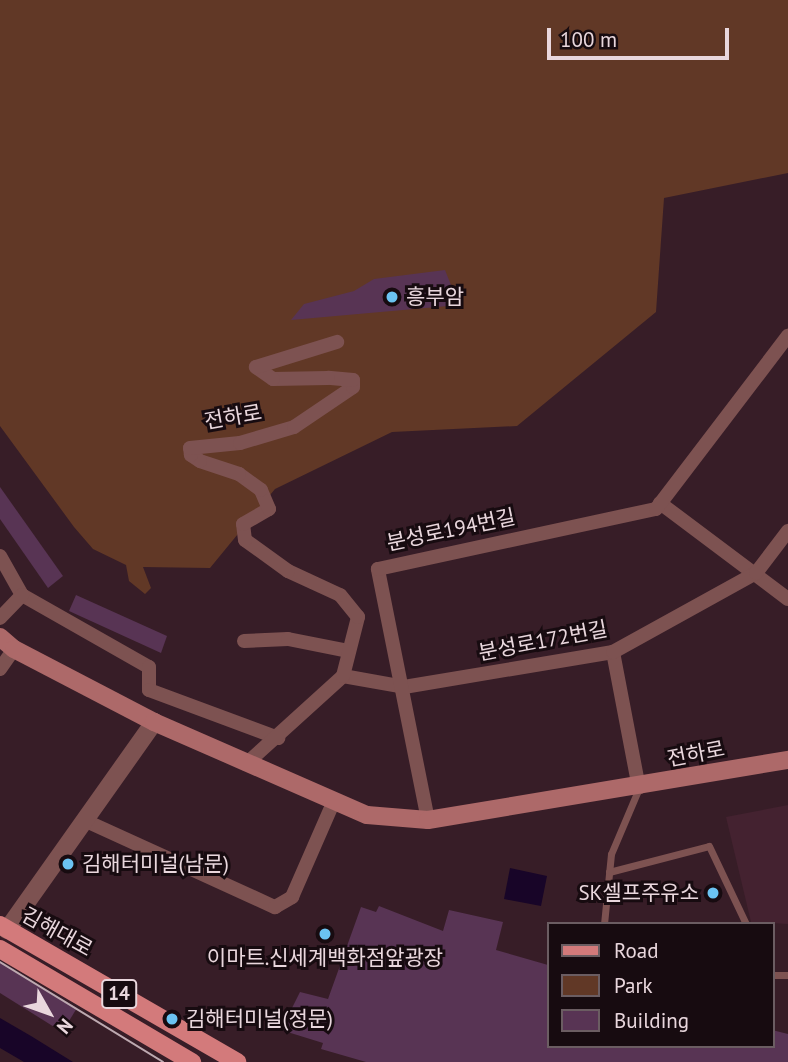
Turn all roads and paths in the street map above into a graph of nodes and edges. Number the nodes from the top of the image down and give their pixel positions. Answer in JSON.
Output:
{"nodes":[{"id":1,"x":788,"y":336,"type":"edge"},
{"id":2,"x":337,"y":342,"type":"dead end"},
{"id":3,"x":660,"y":503,"type":"junction"},
{"id":4,"x":788,"y":531,"type":"edge"},
{"id":5,"x":0,"y":556,"type":"edge"},
{"id":6,"x":756,"y":573,"type":"junction"},
{"id":7,"x":22,"y":595,"type":"junction"},
{"id":8,"x":788,"y":599,"type":"edge"},
{"id":9,"x":0,"y":618,"type":"edge"},
{"id":10,"x":244,"y":641,"type":"dead end"},
{"id":11,"x":7,"y":643,"type":"edge"},
{"id":12,"x":348,"y":651,"type":"junction"},
{"id":13,"x":613,"y":652,"type":"junction"},
{"id":14,"x":0,"y":669,"type":"edge"},
{"id":15,"x":343,"y":676,"type":"junction"},
{"id":16,"x":404,"y":687,"type":"junction"},
{"id":17,"x":154,"y":722,"type":"junction"},
{"id":18,"x":278,"y":738,"type":"junction"},
{"id":19,"x":788,"y":760,"type":"edge"},
{"id":20,"x":246,"y":764,"type":"junction"},
{"id":21,"x":639,"y":788,"type":"junction"},
{"id":22,"x":334,"y":801,"type":"junction"},
{"id":23,"x":86,"y":821,"type":"junction"},
{"id":24,"x":428,"y":821,"type":"junction"},
{"id":25,"x":609,"y":872,"type":"junction"},
{"id":26,"x":604,"y":922,"type":"edge"},
{"id":27,"x":745,"y":922,"type":"edge"},
{"id":28,"x":4,"y":927,"type":"edge"},
{"id":29,"x":0,"y":949,"type":"edge"},
{"id":30,"x":192,"y":1062,"type":"edge"},
{"id":31,"x":237,"y":1062,"type":"edge"}],
"edges":[{"from":1,"to":3,"type":"street"},
{"from":2,"to":12,"type":"street","name":"전하로"},
{"from":3,"to":6,"type":"street"},
{"from":3,"to":16,"type":"street","name":"분성로194번길"},
{"from":4,"to":6,"type":"street","name":"분성로172번길"},
{"from":5,"to":7,"type":"street"},
{"from":6,"to":8,"type":"street"},
{"from":6,"to":13,"type":"street","name":"분성로172번길"},
{"from":7,"to":9,"type":"street"},
{"from":7,"to":18,"type":"street"},
{"from":10,"to":12,"type":"street"},
{"from":11,"to":14,"type":"street","name":"전하로"},
{"from":11,"to":17,"type":"main road","name":"전하로"},
{"from":12,"to":15,"type":"street","name":"전하로"},
{"from":13,"to":16,"type":"street","name":"분성로172번길"},
{"from":13,"to":21,"type":"street"},
{"from":15,"to":16,"type":"street","name":"분성로172번길"},
{"from":15,"to":18,"type":"street"},
{"from":16,"to":24,"type":"street","name":"분성로194번길"},
{"from":17,"to":20,"type":"main road","name":"전하로"},
{"from":17,"to":23,"type":"street"},
{"from":18,"to":20,"type":"street"},
{"from":19,"to":21,"type":"main road","name":"전하로"},
{"from":20,"to":22,"type":"main road","name":"전하로"},
{"from":21,"to":24,"type":"main road","name":"전하로"},
{"from":21,"to":25,"type":"lane"},
{"from":22,"to":23,"type":"street"},
{"from":22,"to":24,"type":"main road","name":"전하로"},
{"from":23,"to":28,"type":"street"},
{"from":25,"to":26,"type":"lane"},
{"from":25,"to":27,"type":"lane"},
{"from":28,"to":31,"type":"main road","name":"김해대로","number":"14"},
{"from":29,"to":30,"type":"main road","name":"김해대로"}]}
